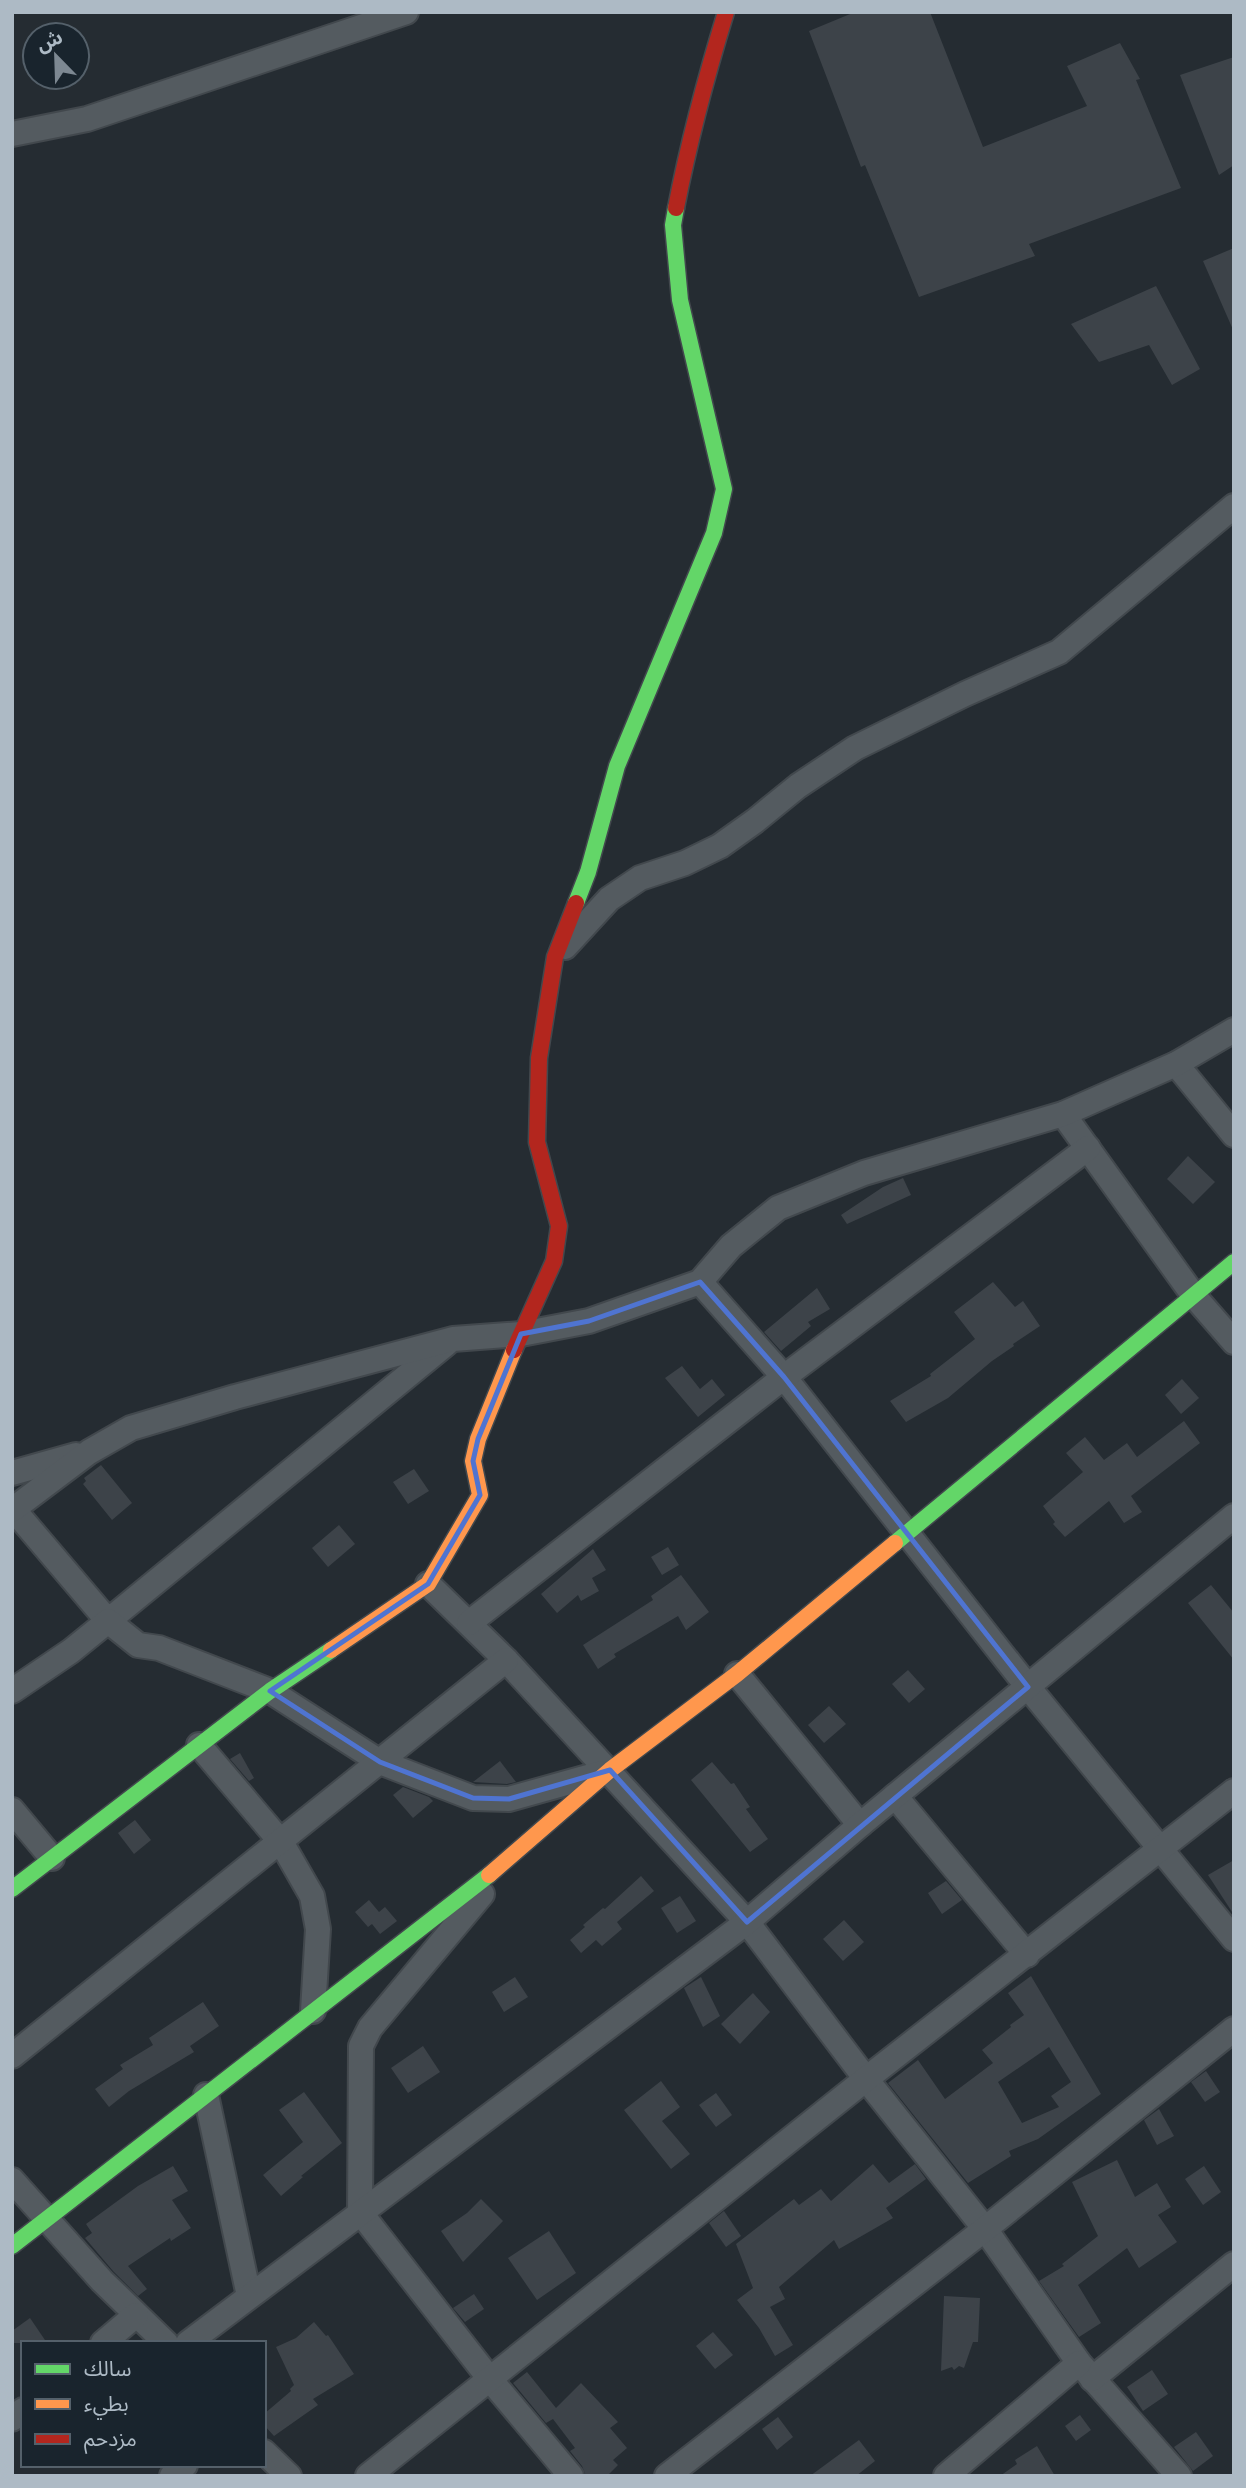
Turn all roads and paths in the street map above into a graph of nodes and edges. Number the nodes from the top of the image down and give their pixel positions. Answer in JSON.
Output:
{"nodes":[{"id":1,"x":406,"y":12,"type":"edge"},
{"id":2,"x":726,"y":12,"type":"edge"},
{"id":3,"x":12,"y":134,"type":"edge"},
{"id":4,"x":1234,"y":506,"type":"edge"},
{"id":5,"x":555,"y":957,"type":"junction"},
{"id":6,"x":1234,"y":1030,"type":"edge"},
{"id":7,"x":1176,"y":1064,"type":"junction"},
{"id":8,"x":1063,"y":1114,"type":"junction"},
{"id":9,"x":1234,"y":1135,"type":"edge"},
{"id":10,"x":1088,"y":1149,"type":"junction"},
{"id":11,"x":1234,"y":1262,"type":"edge"},
{"id":12,"x":700,"y":1282,"type":"junction"},
{"id":13,"x":1194,"y":1296,"type":"junction"},
{"id":14,"x":521,"y":1334,"type":"junction"},
{"id":15,"x":453,"y":1339,"type":"junction"},
{"id":16,"x":1234,"y":1342,"type":"edge"},
{"id":17,"x":784,"y":1377,"type":"junction"},
{"id":18,"x":89,"y":1451,"type":"junction"},
{"id":19,"x":12,"y":1473,"type":"edge"},
{"id":20,"x":13,"y":1510,"type":"edge"},
{"id":21,"x":1234,"y":1516,"type":"edge"},
{"id":22,"x":906,"y":1535,"type":"junction"},
{"id":23,"x":428,"y":1584,"type":"junction"},
{"id":24,"x":108,"y":1621,"type":"junction"},
{"id":25,"x":469,"y":1623,"type":"junction"},
{"id":26,"x":506,"y":1660,"type":"junction"},
{"id":27,"x":737,"y":1674,"type":"junction"},
{"id":28,"x":1028,"y":1687,"type":"junction"},
{"id":29,"x":12,"y":1691,"type":"edge"},
{"id":30,"x":270,"y":1691,"type":"junction"},
{"id":31,"x":200,"y":1745,"type":"junction"},
{"id":32,"x":380,"y":1762,"type":"junction"},
{"id":33,"x":610,"y":1770,"type":"junction"},
{"id":34,"x":1234,"y":1791,"type":"edge"},
{"id":35,"x":895,"y":1796,"type":"junction"},
{"id":36,"x":12,"y":1810,"type":"edge"},
{"id":37,"x":860,"y":1825,"type":"junction"},
{"id":38,"x":281,"y":1842,"type":"junction"},
{"id":39,"x":1160,"y":1850,"type":"junction"},
{"id":40,"x":514,"y":1855,"type":"junction"},
{"id":41,"x":52,"y":1858,"type":"junction"},
{"id":42,"x":12,"y":1889,"type":"edge"},
{"id":43,"x":747,"y":1922,"type":"junction"},
{"id":44,"x":1234,"y":1939,"type":"edge"},
{"id":45,"x":1027,"y":1955,"type":"junction"},
{"id":46,"x":313,"y":2011,"type":"junction"},
{"id":47,"x":1234,"y":2029,"type":"edge"},
{"id":48,"x":12,"y":2056,"type":"edge"},
{"id":49,"x":866,"y":2080,"type":"junction"},
{"id":50,"x":206,"y":2095,"type":"junction"},
{"id":51,"x":12,"y":2180,"type":"edge"},
{"id":52,"x":360,"y":2212,"type":"junction"},
{"id":53,"x":46,"y":2220,"type":"junction"},
{"id":54,"x":985,"y":2230,"type":"junction"},
{"id":55,"x":12,"y":2246,"type":"edge"},
{"id":56,"x":1234,"y":2264,"type":"edge"},
{"id":57,"x":249,"y":2296,"type":"junction"},
{"id":58,"x":136,"y":2315,"type":"junction"},
{"id":59,"x":105,"y":2341,"type":"edge"},
{"id":60,"x":164,"y":2341,"type":"edge"},
{"id":61,"x":191,"y":2341,"type":"edge"},
{"id":62,"x":1085,"y":2371,"type":"junction"},
{"id":63,"x":489,"y":2378,"type":"junction"},
{"id":64,"x":266,"y":2454,"type":"edge"},
{"id":65,"x":289,"y":2476,"type":"edge"},
{"id":66,"x":368,"y":2476,"type":"edge"},
{"id":67,"x":570,"y":2476,"type":"edge"},
{"id":68,"x":667,"y":2476,"type":"edge"},
{"id":69,"x":946,"y":2476,"type":"edge"},
{"id":70,"x":1179,"y":2476,"type":"edge"}],
"edges":[{"from":1,"to":3,"type":"street"},
{"from":2,"to":5,"type":"street"},
{"from":4,"to":5,"type":"street"},
{"from":5,"to":14,"type":"street"},
{"from":6,"to":7,"type":"street"},
{"from":7,"to":8,"type":"street"},
{"from":7,"to":9,"type":"street"},
{"from":8,"to":10,"type":"street"},
{"from":8,"to":12,"type":"street"},
{"from":10,"to":13,"type":"street"},
{"from":10,"to":17,"type":"street"},
{"from":11,"to":13,"type":"street"},
{"from":12,"to":14,"type":"street"},
{"from":12,"to":17,"type":"street"},
{"from":13,"to":16,"type":"street"},
{"from":13,"to":22,"type":"street"},
{"from":14,"to":15,"type":"street"},
{"from":14,"to":23,"type":"street"},
{"from":15,"to":18,"type":"street"},
{"from":15,"to":24,"type":"street"},
{"from":17,"to":22,"type":"street"},
{"from":17,"to":25,"type":"street"},
{"from":18,"to":19,"type":"street"},
{"from":18,"to":20,"type":"street"},
{"from":20,"to":24,"type":"street"},
{"from":21,"to":28,"type":"street"},
{"from":22,"to":27,"type":"street"},
{"from":22,"to":28,"type":"street"},
{"from":23,"to":25,"type":"street"},
{"from":23,"to":30,"type":"street"},
{"from":24,"to":29,"type":"street"},
{"from":24,"to":30,"type":"street"},
{"from":25,"to":26,"type":"street"},
{"from":26,"to":32,"type":"street"},
{"from":26,"to":33,"type":"street"},
{"from":27,"to":33,"type":"street"},
{"from":27,"to":37,"type":"street"},
{"from":28,"to":35,"type":"street"},
{"from":28,"to":39,"type":"street"},
{"from":30,"to":31,"type":"street"},
{"from":30,"to":32,"type":"street"},
{"from":31,"to":38,"type":"street"},
{"from":31,"to":41,"type":"street"},
{"from":32,"to":33,"type":"street"},
{"from":32,"to":38,"type":"street"},
{"from":33,"to":40,"type":"street"},
{"from":33,"to":43,"type":"street"},
{"from":34,"to":39,"type":"street"},
{"from":35,"to":37,"type":"street"},
{"from":35,"to":45,"type":"street"},
{"from":36,"to":41,"type":"street"},
{"from":37,"to":43,"type":"street"},
{"from":38,"to":46,"type":"street"},
{"from":38,"to":48,"type":"street"},
{"from":39,"to":44,"type":"street"},
{"from":39,"to":45,"type":"street"},
{"from":40,"to":46,"type":"street"},
{"from":40,"to":52,"type":"street"},
{"from":41,"to":42,"type":"street"},
{"from":43,"to":49,"type":"street"},
{"from":43,"to":52,"type":"street"},
{"from":45,"to":49,"type":"street"},
{"from":46,"to":50,"type":"street"},
{"from":47,"to":54,"type":"street"},
{"from":49,"to":54,"type":"street"},
{"from":49,"to":63,"type":"street"},
{"from":50,"to":53,"type":"street"},
{"from":50,"to":57,"type":"street"},
{"from":51,"to":53,"type":"street"},
{"from":52,"to":57,"type":"street"},
{"from":52,"to":63,"type":"street"},
{"from":53,"to":55,"type":"street"},
{"from":53,"to":58,"type":"street"},
{"from":54,"to":62,"type":"street"},
{"from":54,"to":68,"type":"street"},
{"from":56,"to":62,"type":"street"},
{"from":57,"to":61,"type":"street"},
{"from":58,"to":59,"type":"street"},
{"from":58,"to":60,"type":"street"},
{"from":62,"to":69,"type":"street"},
{"from":62,"to":70,"type":"street"},
{"from":63,"to":66,"type":"street"},
{"from":63,"to":67,"type":"street"},
{"from":64,"to":65,"type":"street"}]}
